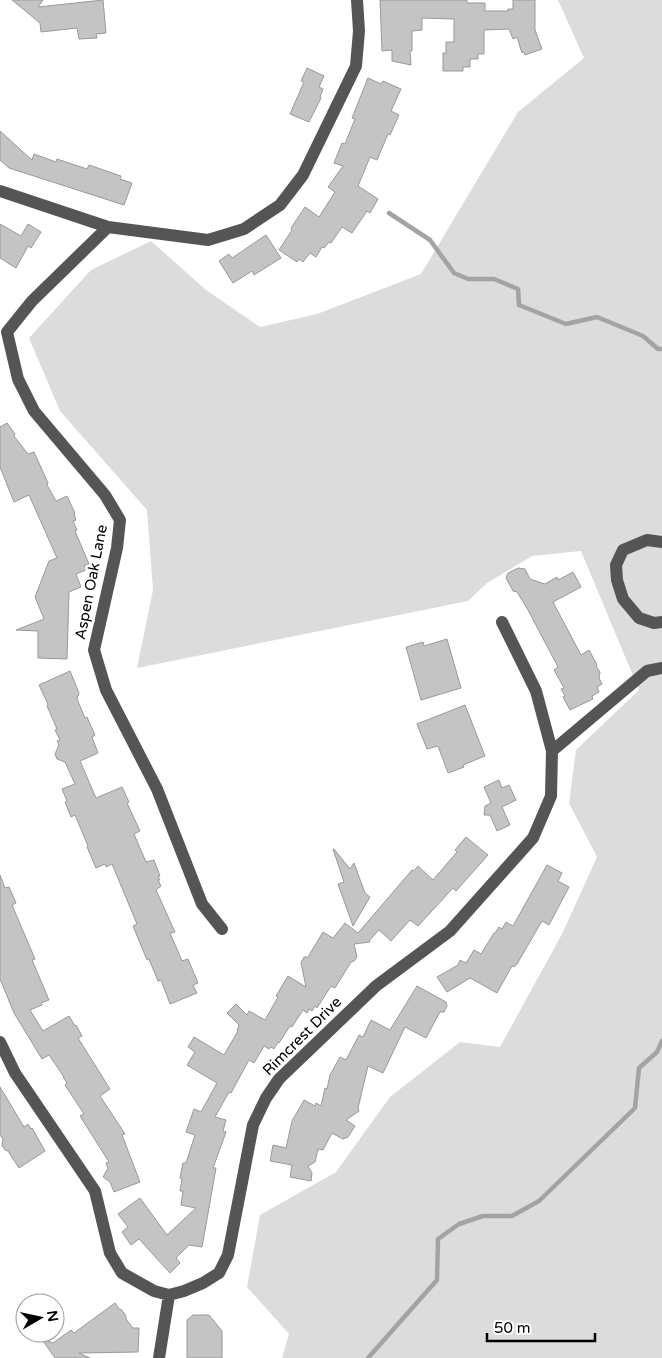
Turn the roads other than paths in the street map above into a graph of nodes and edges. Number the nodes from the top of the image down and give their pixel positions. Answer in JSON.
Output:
{"nodes":[{"id":1,"x":357,"y":0,"type":"edge"},
{"id":2,"x":0,"y":191,"type":"edge"},
{"id":3,"x":108,"y":227,"type":"junction"},
{"id":4,"x":4,"y":332,"type":"edge"},
{"id":5,"x":662,"y":542,"type":"edge"},
{"id":6,"x":502,"y":622,"type":"dead end"},
{"id":7,"x":662,"y":622,"type":"edge"},
{"id":8,"x":662,"y":668,"type":"edge"},
{"id":9,"x":552,"y":751,"type":"junction"},
{"id":10,"x":222,"y":929,"type":"dead end"},
{"id":11,"x":0,"y":1042,"type":"edge"},
{"id":12,"x":169,"y":1295,"type":"junction"},
{"id":13,"x":159,"y":1358,"type":"edge"}],
"edges":[{"from":1,"to":3,"type":"street"},
{"from":2,"to":3,"type":"street"},
{"from":3,"to":4,"type":"street","name":"Aspen Oak Lane"},
{"from":4,"to":10,"type":"street","name":"Aspen Oak Lane"},
{"from":5,"to":7,"type":"street"},
{"from":6,"to":9,"type":"street","name":"Rimcrest Drive"},
{"from":8,"to":9,"type":"street"},
{"from":9,"to":12,"type":"street","name":"Rimcrest Drive"},
{"from":11,"to":12,"type":"street"},
{"from":12,"to":13,"type":"street"}]}
